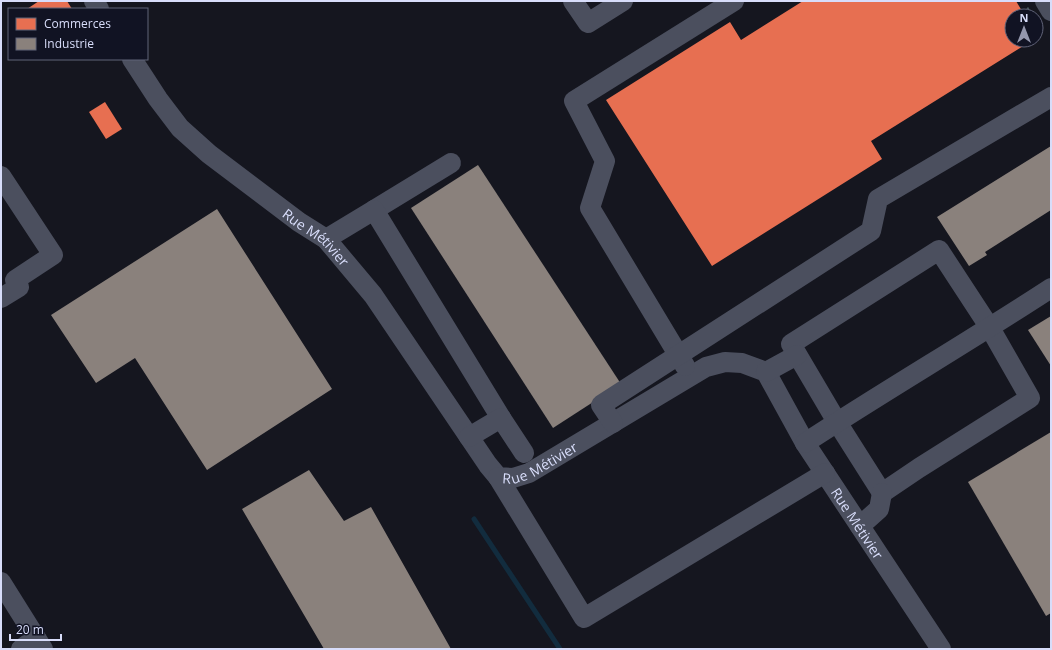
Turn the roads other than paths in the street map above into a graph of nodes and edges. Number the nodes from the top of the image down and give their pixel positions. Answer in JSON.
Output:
{"nodes":[{"id":1,"x":573,"y":1,"type":"edge"},
{"id":2,"x":623,"y":1,"type":"edge"},
{"id":3,"x":734,"y":1,"type":"edge"},
{"id":4,"x":1045,"y":1,"type":"edge"},
{"id":5,"x":1051,"y":11,"type":"edge"},
{"id":6,"x":133,"y":60,"type":"edge"},
{"id":7,"x":1051,"y":97,"type":"edge"},
{"id":8,"x":451,"y":163,"type":"dead end"},
{"id":9,"x":1,"y":176,"type":"edge"},
{"id":10,"x":374,"y":210,"type":"junction"},
{"id":11,"x":326,"y":239,"type":"junction"},
{"id":12,"x":1051,"y":288,"type":"edge"},
{"id":13,"x":1,"y":298,"type":"edge"},
{"id":14,"x":990,"y":328,"type":"junction"},
{"id":15,"x":678,"y":354,"type":"junction"},
{"id":16,"x":797,"y":355,"type":"junction"},
{"id":17,"x":766,"y":372,"type":"junction"},
{"id":18,"x":691,"y":376,"type":"junction"},
{"id":19,"x":501,"y":418,"type":"junction"},
{"id":20,"x":613,"y":422,"type":"junction"},
{"id":21,"x":837,"y":422,"type":"junction"},
{"id":22,"x":469,"y":437,"type":"junction"},
{"id":23,"x":805,"y":443,"type":"junction"},
{"id":24,"x":524,"y":453,"type":"dead end"},
{"id":25,"x":825,"y":473,"type":"junction"},
{"id":26,"x":498,"y":477,"type":"junction"},
{"id":27,"x":882,"y":494,"type":"junction"},
{"id":28,"x":860,"y":526,"type":"junction"},
{"id":29,"x":1,"y":583,"type":"edge"},
{"id":30,"x":33,"y":645,"type":"edge"},
{"id":31,"x":941,"y":649,"type":"edge"}],
"edges":[{"from":1,"to":2,"type":"street"},
{"from":3,"to":15,"type":"street"},
{"from":4,"to":5,"type":"street"},
{"from":6,"to":11,"type":"street","name":"Rue Métivier"},
{"from":7,"to":15,"type":"street"},
{"from":8,"to":10,"type":"street"},
{"from":9,"to":13,"type":"street"},
{"from":10,"to":11,"type":"street"},
{"from":10,"to":19,"type":"street"},
{"from":11,"to":22,"type":"street","name":"Rue Métivier"},
{"from":12,"to":14,"type":"street"},
{"from":14,"to":16,"type":"street"},
{"from":14,"to":21,"type":"street"},
{"from":14,"to":27,"type":"street"},
{"from":15,"to":18,"type":"street"},
{"from":15,"to":20,"type":"street"},
{"from":16,"to":17,"type":"street"},
{"from":16,"to":21,"type":"street"},
{"from":17,"to":18,"type":"street","name":"Rue Métivier"},
{"from":17,"to":23,"type":"street","name":"Rue Métivier"},
{"from":18,"to":20,"type":"street","name":"Rue Métivier"},
{"from":19,"to":22,"type":"street"},
{"from":19,"to":24,"type":"street"},
{"from":20,"to":26,"type":"street","name":"Rue Métivier"},
{"from":21,"to":23,"type":"street"},
{"from":21,"to":27,"type":"street"},
{"from":22,"to":26,"type":"street","name":"Rue Métivier"},
{"from":23,"to":25,"type":"street","name":"Rue Métivier"},
{"from":25,"to":26,"type":"street"},
{"from":25,"to":28,"type":"street","name":"Rue Métivier"},
{"from":27,"to":28,"type":"street"},
{"from":28,"to":31,"type":"street","name":"Rue Métivier"},
{"from":29,"to":30,"type":"street"}]}
